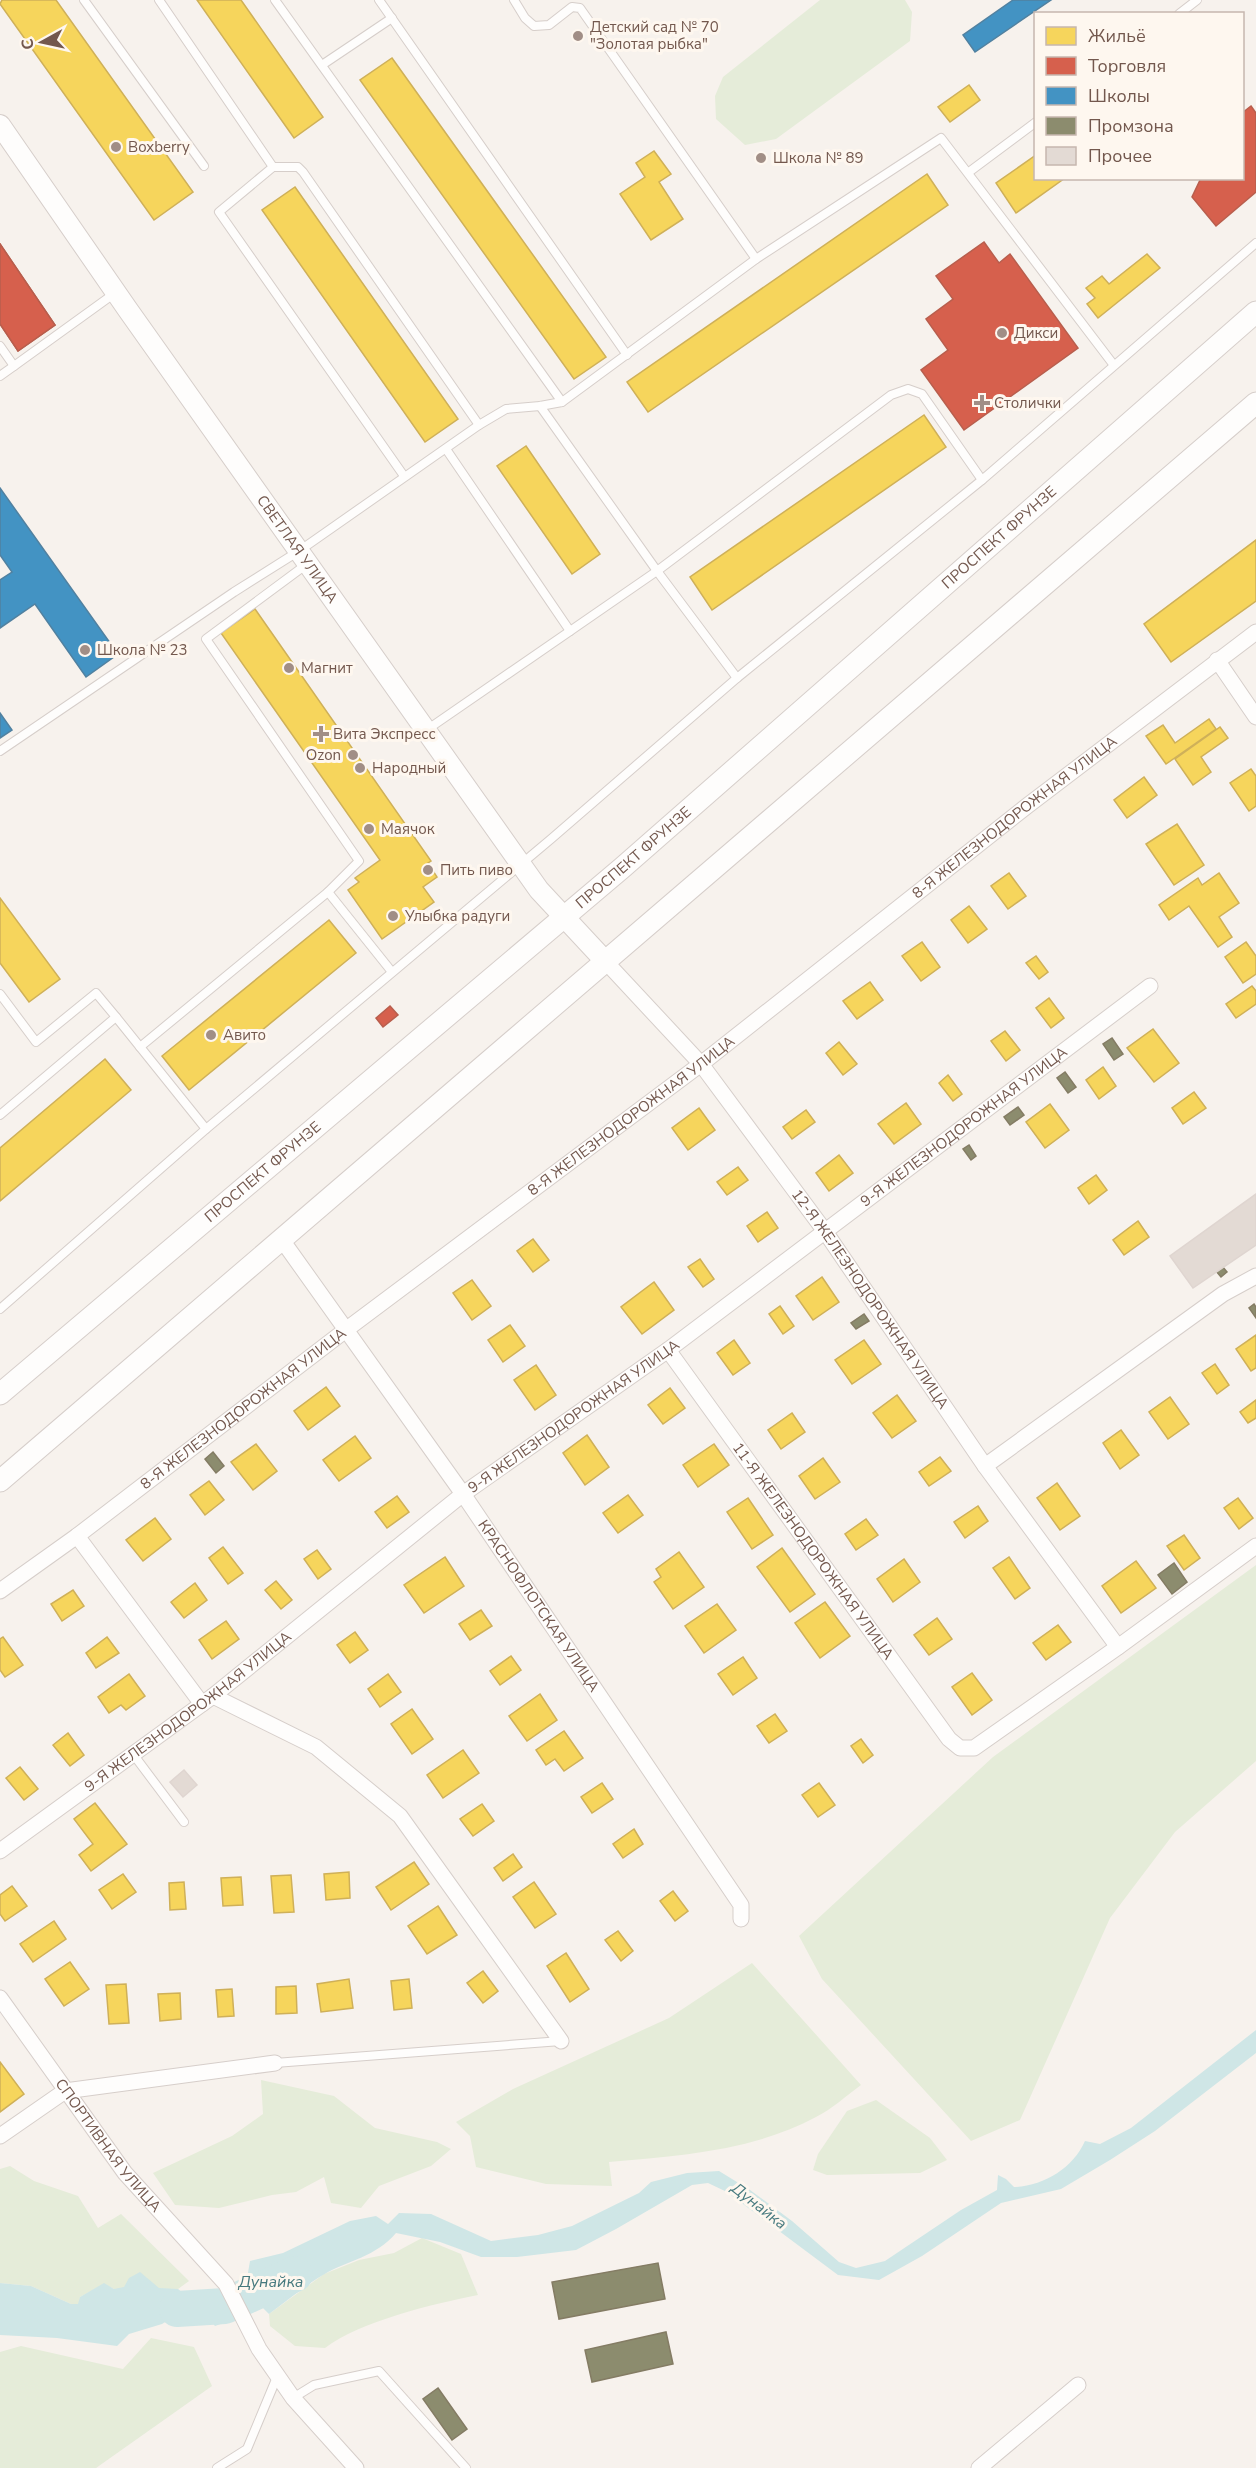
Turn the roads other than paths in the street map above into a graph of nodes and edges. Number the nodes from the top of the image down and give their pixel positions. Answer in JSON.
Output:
{"nodes":[{"id":1,"x":84,"y":0,"type":"edge"},
{"id":2,"x":159,"y":0,"type":"edge"},
{"id":3,"x":274,"y":0,"type":"edge"},
{"id":4,"x":379,"y":0,"type":"edge"},
{"id":5,"x":513,"y":0,"type":"edge"},
{"id":6,"x":1197,"y":0,"type":"edge"},
{"id":7,"x":1182,"y":12,"type":"edge"},
{"id":8,"x":392,"y":18,"type":"junction"},
{"id":9,"x":322,"y":65,"type":"junction"},
{"id":10,"x":1034,"y":123,"type":"edge"},
{"id":11,"x":0,"y":125,"type":"edge"},
{"id":12,"x":204,"y":166,"type":"dead end"},
{"id":13,"x":273,"y":167,"type":"junction"},
{"id":14,"x":969,"y":172,"type":"junction"},
{"id":15,"x":1256,"y":243,"type":"edge"},
{"id":16,"x":756,"y":259,"type":"junction"},
{"id":17,"x":115,"y":293,"type":"junction"},
{"id":18,"x":1256,"y":312,"type":"edge"},
{"id":19,"x":0,"y":346,"type":"edge"},
{"id":20,"x":627,"y":355,"type":"junction"},
{"id":21,"x":1113,"y":364,"type":"junction"},
{"id":22,"x":14,"y":366,"type":"junction"},
{"id":23,"x":0,"y":376,"type":"edge"},
{"id":24,"x":562,"y":402,"type":"junction"},
{"id":25,"x":1256,"y":403,"type":"edge"},
{"id":26,"x":540,"y":406,"type":"junction"},
{"id":27,"x":479,"y":424,"type":"junction"},
{"id":28,"x":446,"y":449,"type":"junction"},
{"id":29,"x":404,"y":476,"type":"junction"},
{"id":30,"x":982,"y":480,"type":"junction"},
{"id":31,"x":304,"y":557,"type":"junction"},
{"id":32,"x":657,"y":571,"type":"junction"},
{"id":33,"x":570,"y":631,"type":"junction"},
{"id":34,"x":1256,"y":632,"type":"edge"},
{"id":35,"x":1217,"y":660,"type":"junction"},
{"id":36,"x":737,"y":678,"type":"junction"},
{"id":37,"x":1256,"y":717,"type":"edge"},
{"id":38,"x":426,"y":730,"type":"junction"},
{"id":39,"x":0,"y":751,"type":"edge"},
{"id":40,"x":521,"y":864,"type":"junction"},
{"id":41,"x":328,"y":892,"type":"junction"},
{"id":42,"x":564,"y":917,"type":"junction"},
{"id":43,"x":606,"y":962,"type":"junction"},
{"id":44,"x":392,"y":972,"type":"junction"},
{"id":45,"x":1150,"y":986,"type":"dead end"},
{"id":46,"x":0,"y":994,"type":"edge"},
{"id":47,"x":116,"y":1017,"type":"junction"},
{"id":48,"x":140,"y":1047,"type":"junction"},
{"id":49,"x":700,"y":1064,"type":"junction"},
{"id":50,"x":0,"y":1115,"type":"edge"},
{"id":51,"x":206,"y":1129,"type":"junction"},
{"id":52,"x":824,"y":1230,"type":"junction"},
{"id":53,"x":282,"y":1240,"type":"junction"},
{"id":54,"x":1256,"y":1276,"type":"edge"},
{"id":55,"x":0,"y":1309,"type":"edge"},
{"id":56,"x":347,"y":1329,"type":"junction"},
{"id":57,"x":668,"y":1350,"type":"junction"},
{"id":58,"x":0,"y":1394,"type":"edge"},
{"id":59,"x":985,"y":1466,"type":"junction"},
{"id":60,"x":0,"y":1481,"type":"edge"},
{"id":61,"x":463,"y":1494,"type":"junction"},
{"id":62,"x":77,"y":1536,"type":"junction"},
{"id":63,"x":1256,"y":1546,"type":"edge"},
{"id":64,"x":0,"y":1592,"type":"edge"},
{"id":65,"x":1118,"y":1647,"type":"junction"},
{"id":66,"x":207,"y":1700,"type":"junction"},
{"id":67,"x":133,"y":1754,"type":"junction"},
{"id":68,"x":184,"y":1822,"type":"dead end"},
{"id":69,"x":0,"y":1851,"type":"edge"},
{"id":70,"x":741,"y":1919,"type":"dead end"},
{"id":71,"x":0,"y":1998,"type":"edge"},
{"id":72,"x":561,"y":2041,"type":"joint"},
{"id":73,"x":276,"y":2063,"type":"joint"},
{"id":74,"x":65,"y":2091,"type":"junction"},
{"id":75,"x":0,"y":2136,"type":"edge"},
{"id":76,"x":278,"y":2375,"type":"junction"},
{"id":77,"x":1078,"y":2385,"type":"dead end"},
{"id":78,"x":293,"y":2398,"type":"junction"},
{"id":79,"x":217,"y":2468,"type":"edge"},
{"id":80,"x":356,"y":2468,"type":"edge"},
{"id":81,"x":466,"y":2468,"type":"edge"},
{"id":82,"x":979,"y":2468,"type":"edge"}],
"edges":[{"from":1,"to":12,"type":"lane"},
{"from":2,"to":13,"type":"lane"},
{"from":3,"to":9,"type":"lane"},
{"from":4,"to":8,"type":"lane"},
{"from":5,"to":16,"type":"lane"},
{"from":6,"to":7,"type":"lane"},
{"from":8,"to":9,"type":"lane"},
{"from":8,"to":20,"type":"lane"},
{"from":9,"to":24,"type":"lane"},
{"from":10,"to":14,"type":"lane"},
{"from":11,"to":17,"type":"street","name":"СВЕТЛАЯ УЛИЦА"},
{"from":13,"to":27,"type":"lane"},
{"from":13,"to":29,"type":"lane"},
{"from":14,"to":16,"type":"lane"},
{"from":14,"to":21,"type":"lane"},
{"from":15,"to":21,"type":"lane"},
{"from":16,"to":20,"type":"lane"},
{"from":17,"to":22,"type":"lane"},
{"from":17,"to":31,"type":"street","name":"СВЕТЛАЯ УЛИЦА"},
{"from":18,"to":42,"type":"main road","name":"ПРОСПЕКТ ФРУНЗЕ"},
{"from":19,"to":22,"type":"lane"},
{"from":20,"to":24,"type":"lane"},
{"from":21,"to":30,"type":"lane"},
{"from":22,"to":23,"type":"lane"},
{"from":24,"to":26,"type":"lane"},
{"from":25,"to":43,"type":"main road"},
{"from":26,"to":27,"type":"lane"},
{"from":26,"to":32,"type":"lane"},
{"from":27,"to":28,"type":"lane"},
{"from":28,"to":29,"type":"lane"},
{"from":28,"to":33,"type":"lane"},
{"from":29,"to":31,"type":"lane"},
{"from":30,"to":32,"type":"lane"},
{"from":30,"to":36,"type":"lane"},
{"from":31,"to":38,"type":"street","name":"СВЕТЛАЯ УЛИЦА"},
{"from":31,"to":39,"type":"lane"},
{"from":31,"to":41,"type":"lane"},
{"from":32,"to":33,"type":"lane"},
{"from":32,"to":36,"type":"lane"},
{"from":33,"to":38,"type":"lane"},
{"from":34,"to":35,"type":"street","name":"8-Я ЖЕЛЕЗНОДОРОЖНАЯ УЛИЦА"},
{"from":35,"to":37,"type":"street"},
{"from":35,"to":49,"type":"street","name":"8-Я ЖЕЛЕЗНОДОРОЖНАЯ УЛИЦА"},
{"from":36,"to":40,"type":"lane"},
{"from":38,"to":40,"type":"street","name":"СВЕТЛАЯ УЛИЦА"},
{"from":40,"to":42,"type":"street","name":"СВЕТЛАЯ УЛИЦА"},
{"from":40,"to":44,"type":"lane"},
{"from":41,"to":44,"type":"lane"},
{"from":41,"to":48,"type":"lane"},
{"from":42,"to":43,"type":"street","name":"СВЕТЛАЯ УЛИЦА"},
{"from":42,"to":58,"type":"main road","name":"ПРОСПЕКТ ФРУНЗЕ"},
{"from":43,"to":49,"type":"street","name":"12-Я ЖЕЛЕЗНОДОРОЖНАЯ УЛИЦА"},
{"from":43,"to":53,"type":"main road"},
{"from":44,"to":51,"type":"lane"},
{"from":45,"to":52,"type":"street","name":"9-Я ЖЕЛЕЗНОДОРОЖНАЯ УЛИЦА"},
{"from":46,"to":47,"type":"lane"},
{"from":47,"to":48,"type":"lane"},
{"from":47,"to":50,"type":"lane"},
{"from":48,"to":51,"type":"lane"},
{"from":49,"to":52,"type":"street","name":"12-Я ЖЕЛЕЗНОДОРОЖНАЯ УЛИЦА"},
{"from":49,"to":56,"type":"street","name":"8-Я ЖЕЛЕЗНОДОРОЖНАЯ УЛИЦА"},
{"from":51,"to":55,"type":"lane"},
{"from":52,"to":57,"type":"street","name":"9-Я ЖЕЛЕЗНОДОРОЖНАЯ УЛИЦА"},
{"from":52,"to":59,"type":"street","name":"12-Я ЖЕЛЕЗНОДОРОЖНАЯ УЛИЦА"},
{"from":53,"to":56,"type":"street","name":"КРАСНОФЛОТСКАЯ УЛИЦА"},
{"from":53,"to":60,"type":"main road"},
{"from":54,"to":59,"type":"street"},
{"from":56,"to":61,"type":"street","name":"КРАСНОФЛОТСКАЯ УЛИЦА"},
{"from":56,"to":62,"type":"street","name":"8-Я ЖЕЛЕЗНОДОРОЖНАЯ УЛИЦА"},
{"from":57,"to":61,"type":"street","name":"9-Я ЖЕЛЕЗНОДОРОЖНАЯ УЛИЦА"},
{"from":57,"to":65,"type":"street","name":"11-Я ЖЕЛЕЗНОДОРОЖНАЯ УЛИЦА"},
{"from":59,"to":65,"type":"street","name":"12-Я ЖЕЛЕЗНОДОРОЖНАЯ УЛИЦА"},
{"from":61,"to":66,"type":"street","name":"9-Я ЖЕЛЕЗНОДОРОЖНАЯ УЛИЦА"},
{"from":61,"to":70,"type":"street","name":"КРАСНОФЛОТСКАЯ УЛИЦА"},
{"from":62,"to":64,"type":"street","name":"8-Я ЖЕЛЕЗНОДОРОЖНАЯ УЛИЦА"},
{"from":62,"to":66,"type":"street"},
{"from":63,"to":65,"type":"street"},
{"from":66,"to":67,"type":"street","name":"9-Я ЖЕЛЕЗНОДОРОЖНАЯ УЛИЦА"},
{"from":66,"to":72,"type":"street"},
{"from":67,"to":68,"type":"lane"},
{"from":67,"to":69,"type":"street","name":"9-Я ЖЕЛЕЗНОДОРОЖНАЯ УЛИЦА"},
{"from":71,"to":74,"type":"street","name":"СПОРТИВНАЯ УЛИЦА"},
{"from":72,"to":73,"type":"lane"},
{"from":73,"to":74,"type":"street"},
{"from":74,"to":75,"type":"street"},
{"from":74,"to":76,"type":"street","name":"СПОРТИВНАЯ УЛИЦА"},
{"from":76,"to":78,"type":"street","name":"СПОРТИВНАЯ УЛИЦА"},
{"from":76,"to":79,"type":"lane"},
{"from":77,"to":82,"type":"street"},
{"from":78,"to":80,"type":"street","name":"СПОРТИВНАЯ УЛИЦА"},
{"from":78,"to":81,"type":"lane"}]}
